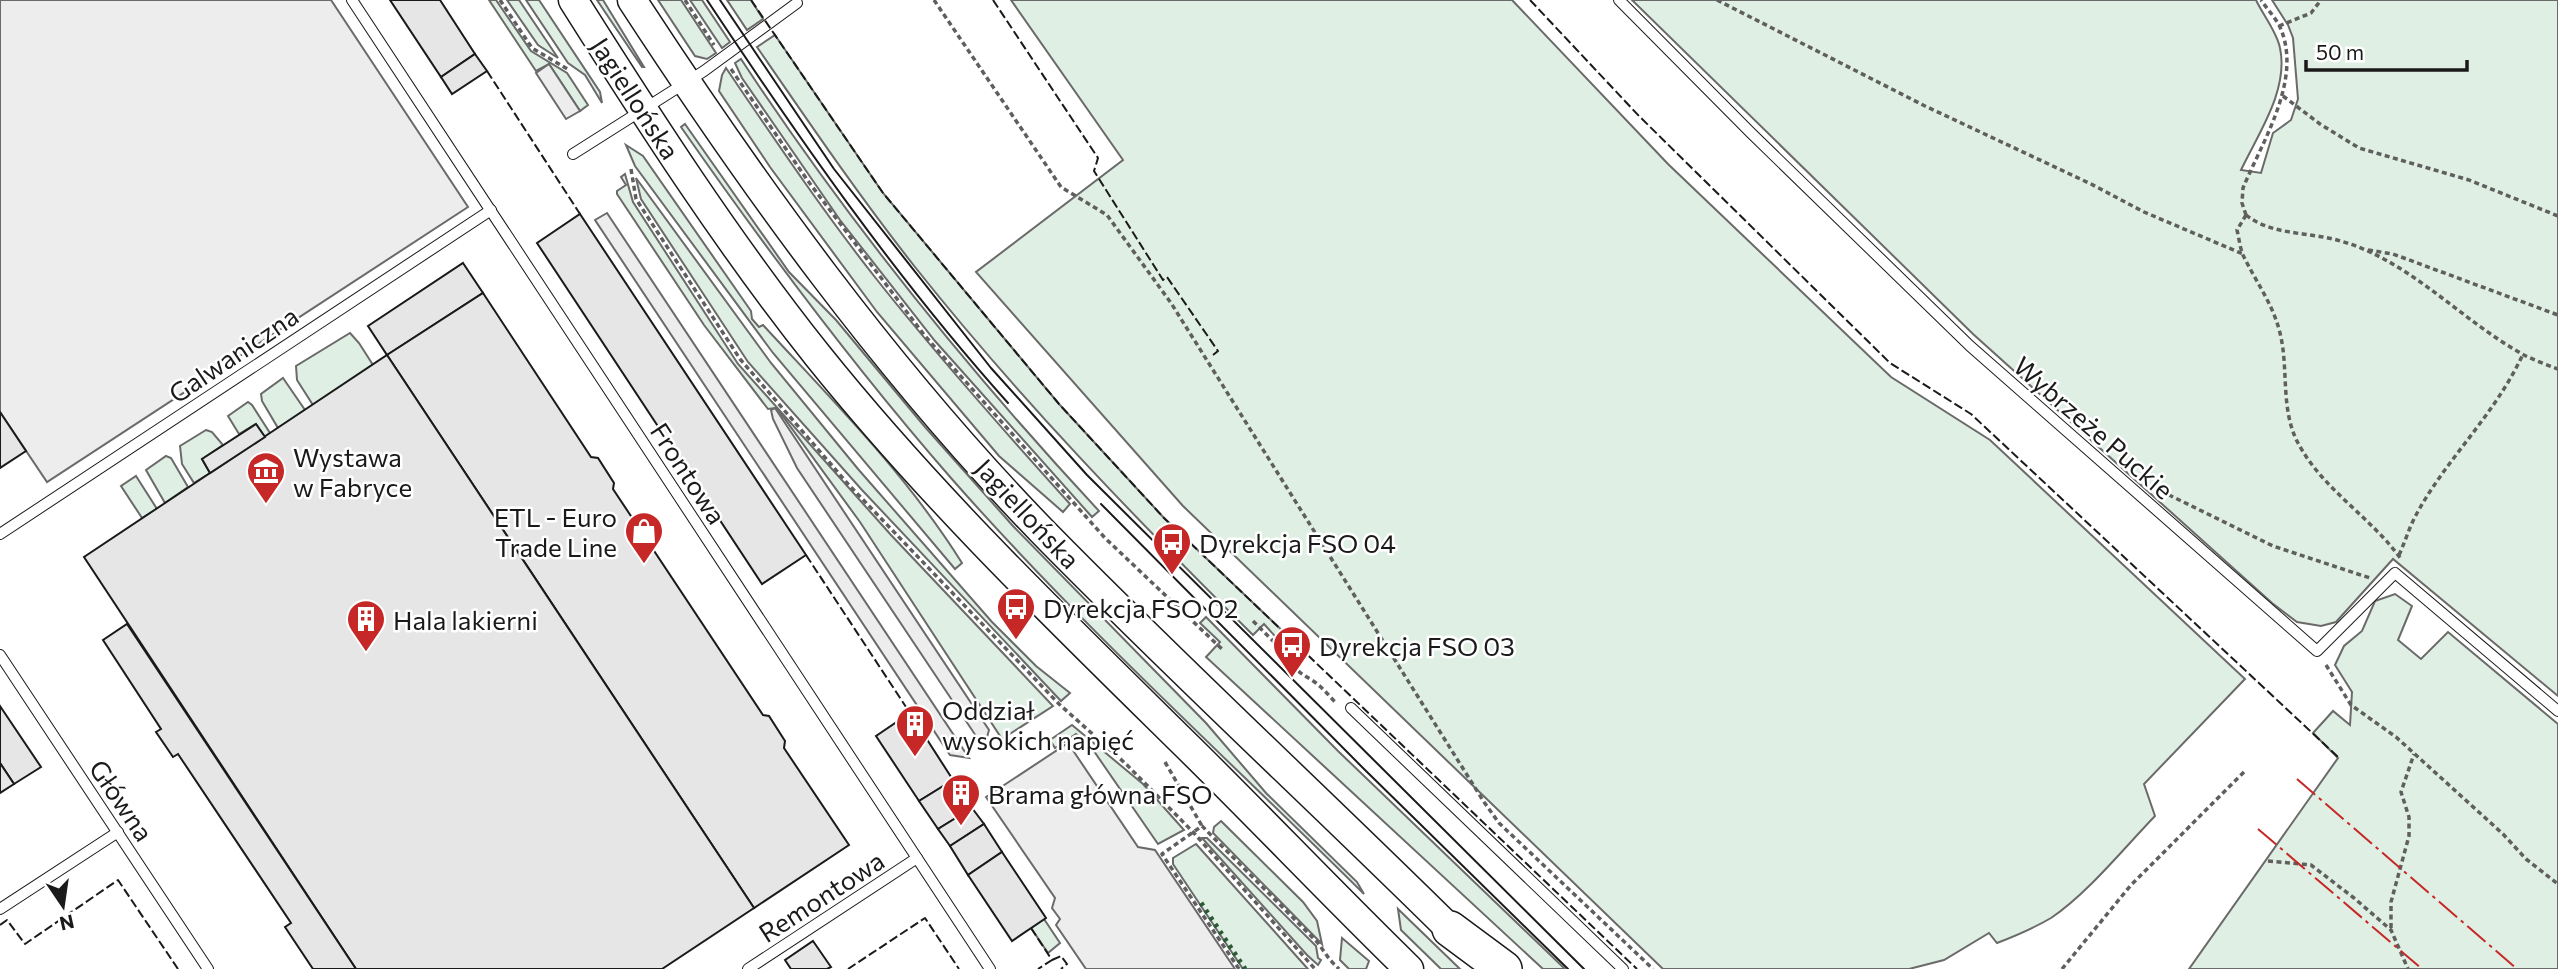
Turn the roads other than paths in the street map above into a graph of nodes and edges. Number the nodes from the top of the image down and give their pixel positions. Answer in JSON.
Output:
{"nodes":[{"id":1,"x":352,"y":0,"type":"edge"},
{"id":2,"x":573,"y":0,"type":"edge"},
{"id":3,"x":632,"y":0,"type":"edge"},
{"id":4,"x":1619,"y":0,"type":"edge"},
{"id":5,"x":797,"y":4,"type":"dead end"},
{"id":6,"x":686,"y":83,"type":"junction"},
{"id":7,"x":643,"y":110,"type":"junction"},
{"id":8,"x":573,"y":154,"type":"dead end"},
{"id":9,"x":491,"y":210,"type":"junction"},
{"id":10,"x":0,"y":534,"type":"edge"},
{"id":11,"x":0,"y":655,"type":"edge"},
{"id":12,"x":1351,"y":708,"type":"road end"},
{"id":13,"x":2558,"y":711,"type":"edge"},
{"id":14,"x":118,"y":832,"type":"junction"},
{"id":15,"x":916,"y":858,"type":"junction"},
{"id":16,"x":0,"y":909,"type":"edge"},
{"id":17,"x":1450,"y":929,"type":"junction"},
{"id":18,"x":208,"y":969,"type":"edge"},
{"id":19,"x":748,"y":969,"type":"edge"},
{"id":20,"x":990,"y":969,"type":"edge"},
{"id":21,"x":1409,"y":969,"type":"edge"},
{"id":22,"x":1491,"y":969,"type":"edge"},
{"id":23,"x":1504,"y":969,"type":"edge"},
{"id":24,"x":1623,"y":969,"type":"edge"}],
"edges":[{"from":1,"to":9,"type":"lane","name":"Frontowa"},
{"from":2,"to":7,"type":"main road","name":"Jagiellońska"},
{"from":3,"to":6,"type":"main road","name":"Jagiellońska"},
{"from":4,"to":13,"type":"lane","name":"Wybrzeże Puckie"},
{"from":5,"to":6,"type":"lane"},
{"from":6,"to":7,"type":"lane"},
{"from":6,"to":17,"type":"main road","name":"Jagiellońska"},
{"from":7,"to":8,"type":"lane"},
{"from":7,"to":21,"type":"main road","name":"Jagiellońska"},
{"from":9,"to":10,"type":"lane","name":"Galwaniczna"},
{"from":9,"to":15,"type":"lane","name":"Frontowa"},
{"from":11,"to":14,"type":"lane","name":"Główna"},
{"from":12,"to":24,"type":"lane"},
{"from":14,"to":16,"type":"lane"},
{"from":14,"to":18,"type":"lane","name":"Główna"},
{"from":15,"to":19,"type":"lane","name":"Remontowa"},
{"from":15,"to":20,"type":"lane","name":"Frontowa"},
{"from":17,"to":22,"type":"main road","name":"Jagiellońska"},
{"from":17,"to":23,"type":"highway"}]}
